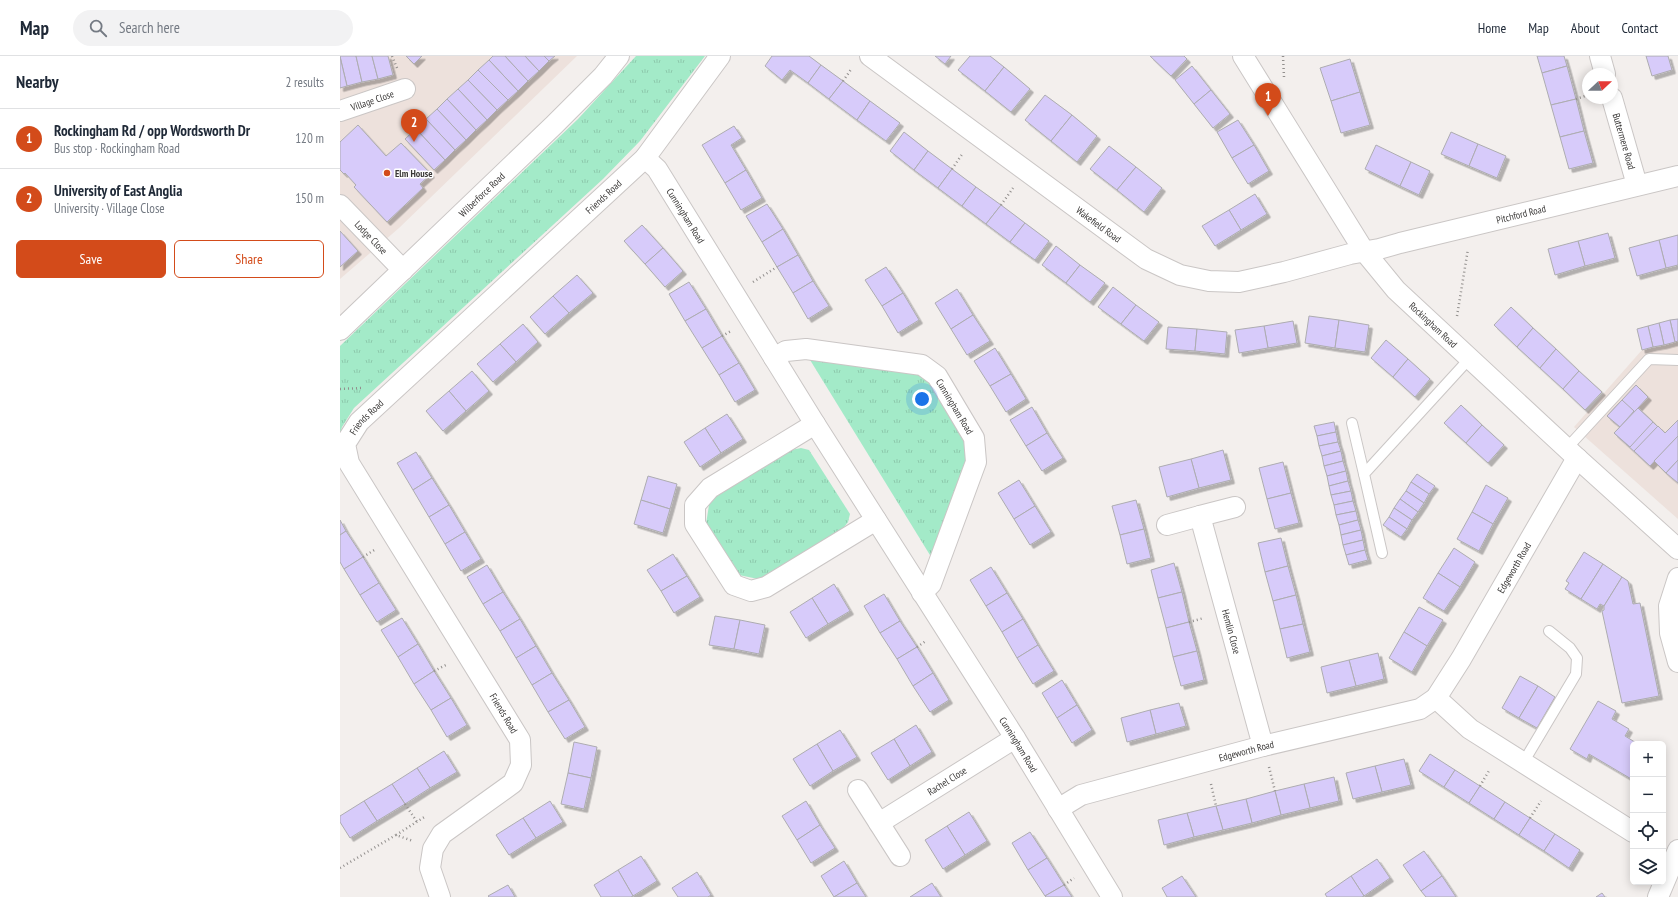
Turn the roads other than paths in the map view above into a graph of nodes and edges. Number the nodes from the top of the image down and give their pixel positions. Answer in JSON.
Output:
{"nodes":[{"id":1,"x":619,"y":56,"type":"edge"},
{"id":2,"x":720,"y":56,"type":"edge"},
{"id":3,"x":870,"y":56,"type":"edge"},
{"id":4,"x":1243,"y":56,"type":"edge"},
{"id":5,"x":1600,"y":56,"type":"edge"},
{"id":6,"x":1603,"y":68,"type":"edge"},
{"id":7,"x":405,"y":89,"type":"dead end"},
{"id":8,"x":1614,"y":104,"type":"edge"},
{"id":9,"x":340,"y":111,"type":"edge"},
{"id":10,"x":645,"y":158,"type":"junction"},
{"id":11,"x":1678,"y":176,"type":"edge"},
{"id":12,"x":1637,"y":185,"type":"junction"},
{"id":13,"x":340,"y":205,"type":"edge"},
{"id":14,"x":1364,"y":251,"type":"junction"},
{"id":15,"x":403,"y":270,"type":"junction"},
{"id":16,"x":340,"y":330,"type":"edge"},
{"id":17,"x":774,"y":358,"type":"junction"},
{"id":18,"x":1470,"y":358,"type":"junction"},
{"id":19,"x":1678,"y":360,"type":"edge"},
{"id":20,"x":1352,"y":423,"type":"dead end"},
{"id":21,"x":816,"y":424,"type":"junction"},
{"id":22,"x":1572,"y":453,"type":"junction"},
{"id":23,"x":1364,"y":474,"type":"junction"},
{"id":24,"x":1235,"y":507,"type":"dead end"},
{"id":25,"x":1200,"y":516,"type":"junction"},
{"id":26,"x":876,"y":520,"type":"junction"},
{"id":27,"x":1167,"y":525,"type":"dead end"},
{"id":28,"x":1678,"y":549,"type":"edge"},
{"id":29,"x":1382,"y":553,"type":"dead end"},
{"id":30,"x":1678,"y":578,"type":"edge"},
{"id":31,"x":922,"y":593,"type":"junction"},
{"id":32,"x":1549,"y":631,"type":"dead end"},
{"id":33,"x":1678,"y":662,"type":"edge"},
{"id":34,"x":1436,"y":698,"type":"junction"},
{"id":35,"x":1015,"y":738,"type":"junction"},
{"id":36,"x":1263,"y":746,"type":"junction"},
{"id":37,"x":1523,"y":763,"type":"junction"},
{"id":38,"x":858,"y":790,"type":"dead end"},
{"id":39,"x":1058,"y":809,"type":"junction"},
{"id":40,"x":879,"y":823,"type":"junction"},
{"id":41,"x":1630,"y":830,"type":"edge"},
{"id":42,"x":1673,"y":849,"type":"edge"},
{"id":43,"x":900,"y":856,"type":"dead end"},
{"id":44,"x":440,"y":897,"type":"edge"},
{"id":45,"x":1112,"y":897,"type":"edge"},
{"id":46,"x":1658,"y":897,"type":"edge"}],
"edges":[{"from":1,"to":15,"type":"street","name":"Wilberforce Road"},
{"from":2,"to":10,"type":"street","name":"Friends Road"},
{"from":3,"to":14,"type":"street","name":"Wakefield Road"},
{"from":4,"to":14,"type":"street","name":"Rockingham Road"},
{"from":5,"to":6,"type":"street"},
{"from":7,"to":9,"type":"street","name":"Village Close"},
{"from":8,"to":12,"type":"street","name":"Buttermere Road"},
{"from":10,"to":17,"type":"street","name":"Cunningham Road"},
{"from":10,"to":44,"type":"street","name":"Friends Road"},
{"from":11,"to":12,"type":"street","name":"Pitchford Road"},
{"from":12,"to":14,"type":"street","name":"Pitchford Road"},
{"from":13,"to":15,"type":"street","name":"Lodge Close"},
{"from":14,"to":18,"type":"street","name":"Rockingham Road"},
{"from":15,"to":16,"type":"street","name":"Wilberforce Road"},
{"from":17,"to":21,"type":"street","name":"Cunningham Road"},
{"from":17,"to":31,"type":"street","name":"Cunningham Road"},
{"from":18,"to":22,"type":"street","name":"Rockingham Road"},
{"from":18,"to":23,"type":"lane"},
{"from":19,"to":22,"type":"lane"},
{"from":20,"to":23,"type":"lane"},
{"from":21,"to":26,"type":"street","name":"Cunningham Road"},
{"from":21,"to":26,"type":"street"},
{"from":22,"to":28,"type":"street","name":"Rockingham Road"},
{"from":22,"to":34,"type":"street","name":"Edgeworth Road"},
{"from":23,"to":29,"type":"lane"},
{"from":24,"to":25,"type":"street"},
{"from":25,"to":27,"type":"street"},
{"from":25,"to":36,"type":"street","name":"Hemlin Close"},
{"from":26,"to":31,"type":"street","name":"Cunningham Road"},
{"from":30,"to":33,"type":"street"},
{"from":31,"to":35,"type":"street","name":"Cunningham Road"},
{"from":32,"to":37,"type":"lane"},
{"from":34,"to":36,"type":"street","name":"Edgeworth Road"},
{"from":34,"to":37,"type":"street"},
{"from":35,"to":39,"type":"street","name":"Cunningham Road"},
{"from":35,"to":40,"type":"street","name":"Rachel Close"},
{"from":36,"to":39,"type":"street","name":"Edgeworth Road"},
{"from":37,"to":41,"type":"street"},
{"from":38,"to":40,"type":"street"},
{"from":39,"to":45,"type":"street","name":"Cunningham Road"},
{"from":40,"to":43,"type":"street"},
{"from":42,"to":46,"type":"street"}]}
